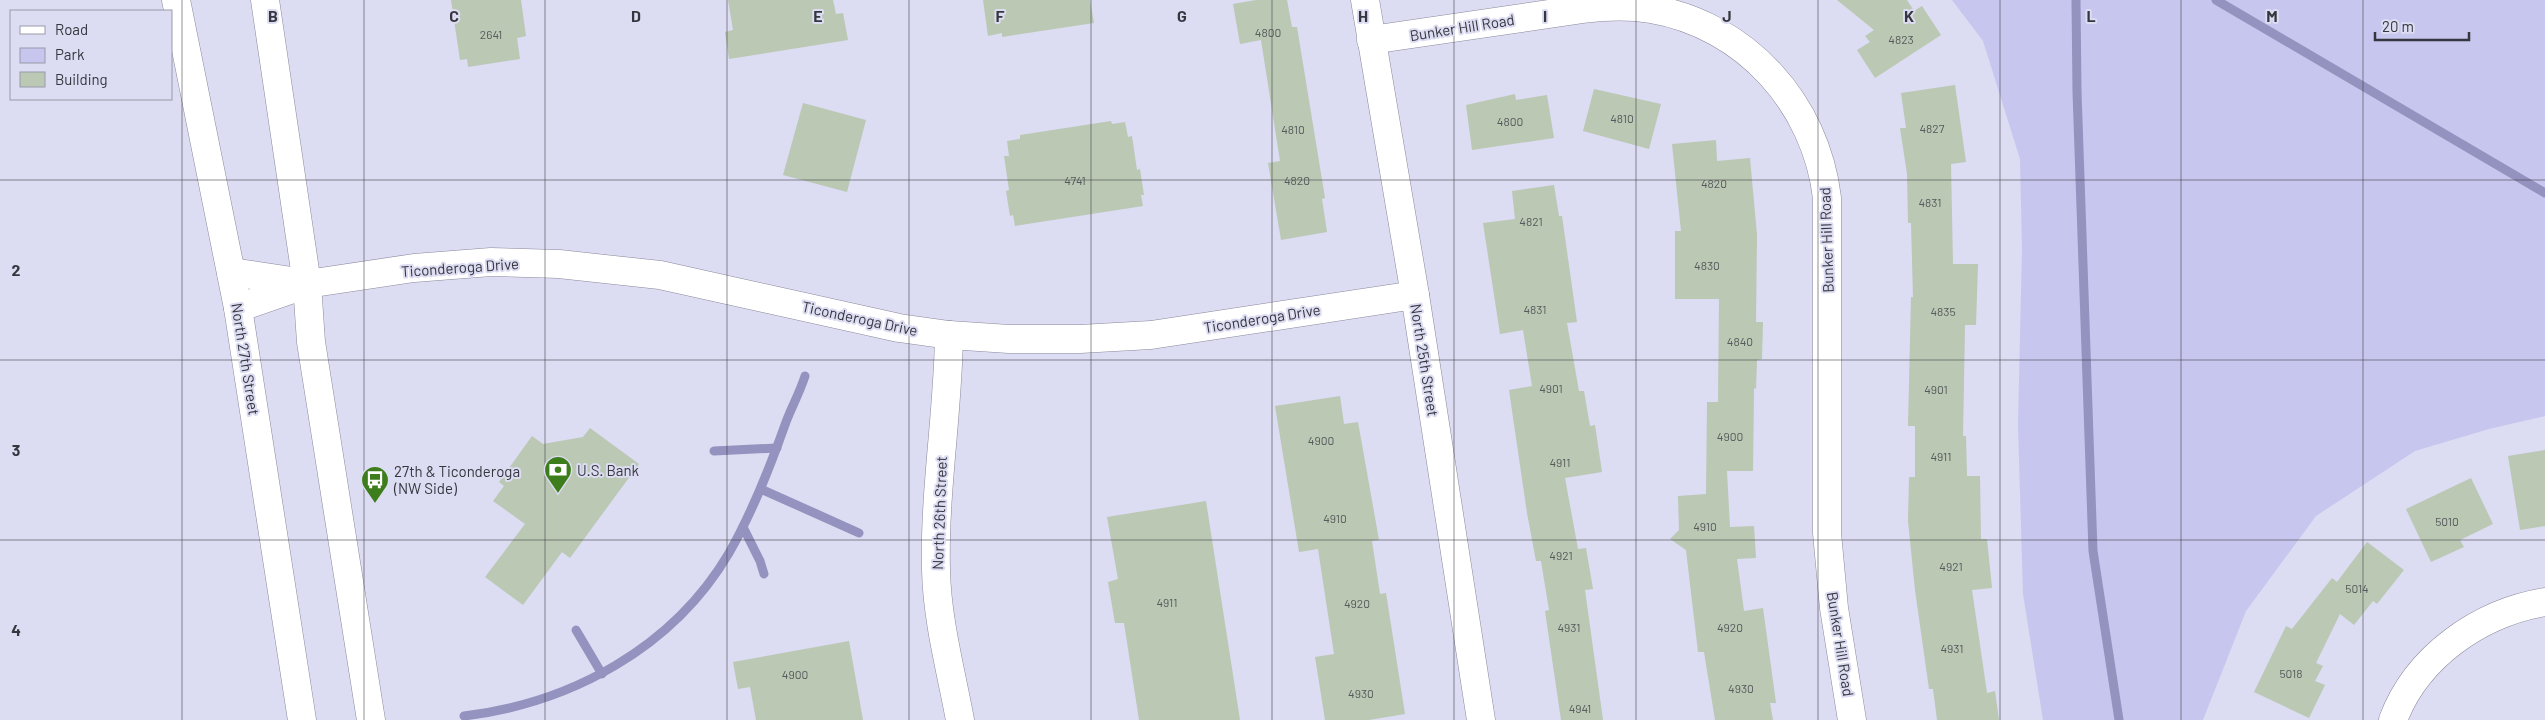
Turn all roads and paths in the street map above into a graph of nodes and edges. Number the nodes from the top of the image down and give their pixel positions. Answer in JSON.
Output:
{"nodes":[{"id":1,"x":176,"y":0,"type":"edge"},
{"id":2,"x":265,"y":0,"type":"edge"},
{"id":3,"x":1365,"y":0,"type":"edge"},
{"id":4,"x":1372,"y":40,"type":"junction"},
{"id":5,"x":231,"y":272,"type":"junction"},
{"id":6,"x":307,"y":284,"type":"junction"},
{"id":7,"x":1414,"y":295,"type":"junction"},
{"id":8,"x":238,"y":308,"type":"junction"},
{"id":9,"x":949,"y":335,"type":"junction"},
{"id":10,"x":2545,"y":602,"type":"edge"},
{"id":11,"x":302,"y":720,"type":"edge"},
{"id":12,"x":371,"y":720,"type":"edge"},
{"id":13,"x":960,"y":720,"type":"edge"},
{"id":14,"x":1481,"y":720,"type":"edge"},
{"id":15,"x":1852,"y":720,"type":"edge"},
{"id":16,"x":2393,"y":720,"type":"edge"}],
"edges":[{"from":1,"to":5,"type":"street","name":"North 27th Street"},
{"from":2,"to":6,"type":"street"},
{"from":3,"to":4,"type":"street","name":"North 25th Street"},
{"from":4,"to":7,"type":"street","name":"North 25th Street"},
{"from":4,"to":15,"type":"street","name":"Bunker Hill Road"},
{"from":5,"to":6,"type":"street","name":"Ticonderoga Drive"},
{"from":5,"to":8,"type":"street","name":"North 27th Street"},
{"from":6,"to":8,"type":"street","name":"Ticonderoga Drive"},
{"from":6,"to":9,"type":"street","name":"Ticonderoga Drive"},
{"from":6,"to":12,"type":"street"},
{"from":7,"to":9,"type":"street","name":"Ticonderoga Drive"},
{"from":7,"to":14,"type":"street","name":"North 25th Street"},
{"from":8,"to":11,"type":"street","name":"North 27th Street"},
{"from":9,"to":13,"type":"street","name":"North 26th Street"},
{"from":10,"to":16,"type":"street"}]}
